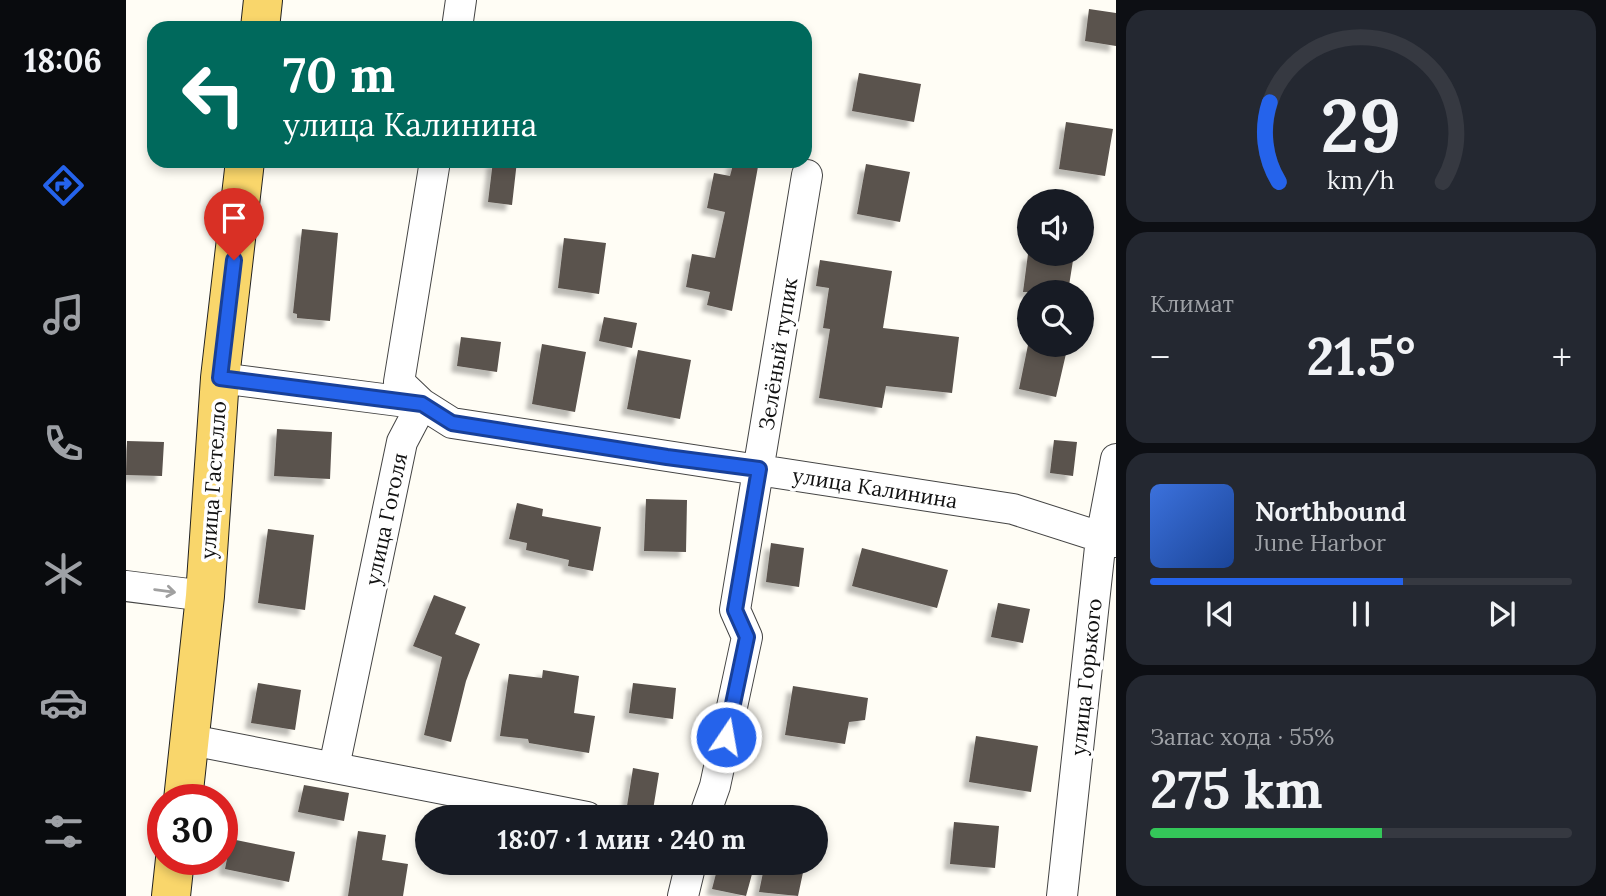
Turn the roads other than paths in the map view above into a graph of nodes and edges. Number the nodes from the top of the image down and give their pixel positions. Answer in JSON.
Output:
{"nodes":[{"id":1,"x":263,"y":0,"type":"edge"},
{"id":2,"x":461,"y":0,"type":"edge"},
{"id":3,"x":261,"y":21,"type":"edge"},
{"id":4,"x":458,"y":21,"type":"edge"},
{"id":5,"x":244,"y":168,"type":"edge"},
{"id":6,"x":434,"y":168,"type":"edge"},
{"id":7,"x":807,"y":175,"type":"dead end"},
{"id":8,"x":220,"y":378,"type":"junction"},
{"id":9,"x":422,"y":404,"type":"junction"},
{"id":10,"x":1116,"y":459,"type":"edge"},
{"id":11,"x":759,"y":469,"type":"junction"},
{"id":12,"x":1108,"y":540,"type":"edge"},
{"id":13,"x":126,"y":586,"type":"edge"},
{"id":14,"x":205,"y":596,"type":"junction"},
{"id":15,"x":191,"y":740,"type":"junction"},
{"id":16,"x":334,"y":766,"type":"junction"},
{"id":17,"x":185,"y":784,"type":"edge"},
{"id":18,"x":527,"y":805,"type":"edge"},
{"id":19,"x":708,"y":805,"type":"edge"},
{"id":20,"x":173,"y":875,"type":"edge"},
{"id":21,"x":688,"y":875,"type":"edge"},
{"id":22,"x":171,"y":896,"type":"edge"},
{"id":23,"x":683,"y":896,"type":"edge"},
{"id":24,"x":1062,"y":896,"type":"edge"}],
"edges":[{"from":1,"to":3,"type":"main road"},
{"from":2,"to":4,"type":"street"},
{"from":5,"to":8,"type":"main road","name":"улица Гастелло"},
{"from":6,"to":9,"type":"street"},
{"from":7,"to":11,"type":"street","name":"Зелёный тупик"},
{"from":8,"to":9,"type":"street","name":"улица Калинина"},
{"from":8,"to":14,"type":"main road","name":"улица Гастелло"},
{"from":9,"to":11,"type":"street","name":"улица Калинина"},
{"from":9,"to":16,"type":"street","name":"улица Гоголя"},
{"from":10,"to":12,"type":"street","name":"улица Горького"},
{"from":11,"to":12,"type":"street","name":"улица Калинина"},
{"from":11,"to":19,"type":"street","name":"Зелёный тупик"},
{"from":12,"to":24,"type":"street","name":"улица Горького"},
{"from":13,"to":14,"type":"street","one_way":true},
{"from":14,"to":15,"type":"main road","name":"улица Гастелло"},
{"from":15,"to":16,"type":"street"},
{"from":15,"to":17,"type":"main road","name":"улица Гастелло"},
{"from":16,"to":18,"type":"street"},
{"from":20,"to":22,"type":"main road"},
{"from":21,"to":23,"type":"street"}]}
